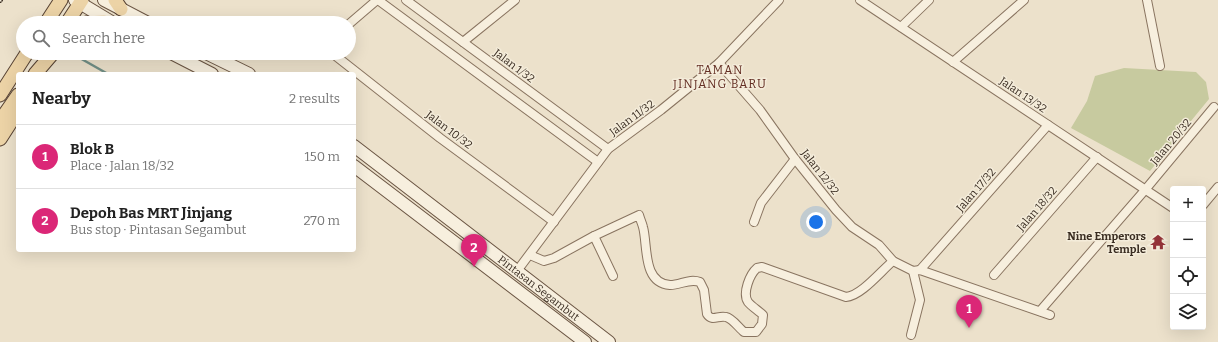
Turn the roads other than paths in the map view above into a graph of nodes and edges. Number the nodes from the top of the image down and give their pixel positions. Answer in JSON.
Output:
{"nodes":[{"id":1,"x":61,"y":0,"type":"edge"},
{"id":2,"x":104,"y":0,"type":"edge"},
{"id":3,"x":378,"y":0,"type":"edge"},
{"id":4,"x":406,"y":0,"type":"edge"},
{"id":5,"x":515,"y":0,"type":"edge"},
{"id":6,"x":779,"y":0,"type":"edge"},
{"id":7,"x":860,"y":0,"type":"edge"},
{"id":8,"x":928,"y":0,"type":"edge"},
{"id":9,"x":1024,"y":0,"type":"edge"},
{"id":10,"x":1147,"y":0,"type":"edge"},
{"id":11,"x":79,"y":1,"type":"edge"},
{"id":12,"x":118,"y":5,"type":"edge"},
{"id":13,"x":51,"y":16,"type":"edge"},
{"id":14,"x":72,"y":16,"type":"edge"},
{"id":15,"x":102,"y":16,"type":"edge"},
{"id":16,"x":136,"y":16,"type":"edge"},
{"id":17,"x":356,"y":18,"type":"edge"},
{"id":18,"x":901,"y":27,"type":"junction"},
{"id":19,"x":463,"y":42,"type":"junction"},
{"id":20,"x":22,"y":60,"type":"edge"},
{"id":21,"x":46,"y":60,"type":"edge"},
{"id":22,"x":47,"y":60,"type":"edge"},
{"id":23,"x":185,"y":60,"type":"edge"},
{"id":24,"x":220,"y":60,"type":"edge"},
{"id":25,"x":341,"y":60,"type":"edge"},
{"id":26,"x":953,"y":62,"type":"junction"},
{"id":27,"x":719,"y":63,"type":"junction"},
{"id":28,"x":1160,"y":66,"type":"dead end"},
{"id":29,"x":37,"y":72,"type":"edge"},
{"id":30,"x":39,"y":72,"type":"edge"},
{"id":31,"x":208,"y":72,"type":"edge"},
{"id":32,"x":245,"y":72,"type":"edge"},
{"id":33,"x":0,"y":95,"type":"edge"},
{"id":34,"x":16,"y":98,"type":"edge"},
{"id":35,"x":1214,"y":107,"type":"dead end"},
{"id":36,"x":16,"y":114,"type":"edge"},
{"id":37,"x":0,"y":121,"type":"edge"},
{"id":38,"x":1048,"y":125,"type":"junction"},
{"id":39,"x":0,"y":139,"type":"edge"},
{"id":40,"x":356,"y":148,"type":"edge"},
{"id":41,"x":608,"y":149,"type":"junction"},
{"id":42,"x":1097,"y":158,"type":"junction"},
{"id":43,"x":795,"y":159,"type":"junction"},
{"id":44,"x":598,"y":162,"type":"junction"},
{"id":45,"x":356,"y":168,"type":"edge"},
{"id":46,"x":1218,"y":187,"type":"edge"},
{"id":47,"x":1144,"y":190,"type":"junction"},
{"id":48,"x":1206,"y":201,"type":"edge"},
{"id":49,"x":1170,"y":206,"type":"edge"},
{"id":50,"x":554,"y":222,"type":"junction"},
{"id":51,"x":754,"y":222,"type":"dead end"},
{"id":52,"x":594,"y":236,"type":"junction"},
{"id":53,"x":530,"y":255,"type":"junction"},
{"id":54,"x":893,"y":261,"type":"junction"},
{"id":55,"x":917,"y":270,"type":"junction"},
{"id":56,"x":517,"y":271,"type":"junction"},
{"id":57,"x":994,"y":275,"type":"dead end"},
{"id":58,"x":613,"y":276,"type":"dead end"},
{"id":59,"x":1040,"y":311,"type":"junction"},
{"id":60,"x":1050,"y":315,"type":"dead end"},
{"id":61,"x":552,"y":316,"type":"junction"},
{"id":62,"x":911,"y":335,"type":"dead end"},
{"id":63,"x":585,"y":342,"type":"edge"},
{"id":64,"x":609,"y":342,"type":"edge"}],
"edges":[{"from":1,"to":13,"type":"main road"},
{"from":2,"to":12,"type":"main road"},
{"from":3,"to":17,"type":"street"},
{"from":3,"to":44,"type":"street"},
{"from":4,"to":19,"type":"street","name":"Jalan 1/32"},
{"from":5,"to":19,"type":"street"},
{"from":6,"to":27,"type":"street","name":"Jalan 11/32"},
{"from":7,"to":18,"type":"street","name":"Jalan 13/32"},
{"from":8,"to":18,"type":"street"},
{"from":9,"to":26,"type":"street"},
{"from":10,"to":28,"type":"street"},
{"from":11,"to":14,"type":"main road"},
{"from":11,"to":15,"type":"main road"},
{"from":12,"to":16,"type":"main road"},
{"from":18,"to":26,"type":"street","name":"Jalan 13/32"},
{"from":19,"to":41,"type":"street","name":"Jalan 1/32"},
{"from":20,"to":33,"type":"main road"},
{"from":21,"to":29,"type":"main road"},
{"from":22,"to":30,"type":"main road"},
{"from":23,"to":31,"type":"main road"},
{"from":24,"to":32,"type":"main road"},
{"from":25,"to":50,"type":"street","name":"Jalan 10/32"},
{"from":26,"to":38,"type":"street","name":"Jalan 13/32"},
{"from":27,"to":41,"type":"street","name":"Jalan 11/32"},
{"from":27,"to":43,"type":"street","name":"Jalan 12/32"},
{"from":34,"to":37,"type":"main road"},
{"from":35,"to":47,"type":"street","name":"Jalan 20/32"},
{"from":36,"to":39,"type":"main road"},
{"from":38,"to":42,"type":"street","name":"Jalan 13/32"},
{"from":38,"to":55,"type":"street","name":"Jalan 17/32"},
{"from":40,"to":56,"type":"main road","name":"Pintasan Segambut"},
{"from":41,"to":44,"type":"street","name":"Jalan 11/32"},
{"from":42,"to":47,"type":"street","name":"Jalan 13/32"},
{"from":42,"to":57,"type":"street","name":"Jalan 18/32"},
{"from":43,"to":51,"type":"street"},
{"from":43,"to":54,"type":"street","name":"Jalan 12/32"},
{"from":44,"to":50,"type":"street","name":"Jalan 11/32"},
{"from":45,"to":61,"type":"main road","name":"Pintasan Segambut"},
{"from":46,"to":48,"type":"street"},
{"from":47,"to":49,"type":"street","name":"Jalan 13/32"},
{"from":47,"to":59,"type":"street","name":"Jalan 20/32"},
{"from":50,"to":53,"type":"street","name":"Jalan 11/32"},
{"from":52,"to":53,"type":"street"},
{"from":52,"to":54,"type":"street"},
{"from":52,"to":58,"type":"street"},
{"from":53,"to":56,"type":"street","name":"Jalan 11/32"},
{"from":54,"to":55,"type":"street","name":"Jalan 12/32"},
{"from":55,"to":59,"type":"street","name":"Jalan 12/32"},
{"from":55,"to":62,"type":"street"},
{"from":56,"to":61,"type":"main road"},
{"from":56,"to":64,"type":"main road","name":"Pintasan Segambut"},
{"from":59,"to":60,"type":"street","name":"Jalan 12/32"},
{"from":61,"to":63,"type":"main road","name":"Pintasan Segambut"}]}
